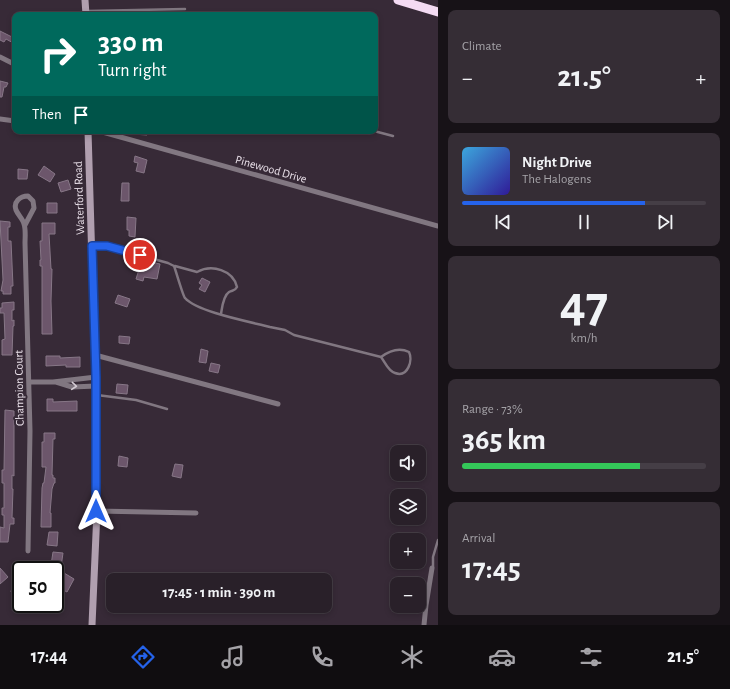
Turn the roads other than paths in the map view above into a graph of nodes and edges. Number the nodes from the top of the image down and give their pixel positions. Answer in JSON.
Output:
{"nodes":[{"id":1,"x":85,"y":0,"type":"edge"},
{"id":2,"x":398,"y":0,"type":"edge"},
{"id":3,"x":185,"y":9,"type":"dead end"},
{"id":4,"x":86,"y":12,"type":"edge"},
{"id":5,"x":111,"y":12,"type":"edge"},
{"id":6,"x":438,"y":12,"type":"edge"},
{"id":7,"x":0,"y":57,"type":"edge"},
{"id":8,"x":12,"y":63,"type":"dead end"},
{"id":9,"x":0,"y":119,"type":"edge"},
{"id":10,"x":12,"y":121,"type":"edge"},
{"id":11,"x":378,"y":132,"type":"edge"},
{"id":12,"x":88,"y":134,"type":"edge"},
{"id":13,"x":110,"y":134,"type":"edge"},
{"id":14,"x":393,"y":136,"type":"dead end"},
{"id":15,"x":25,"y":225,"type":"junction"},
{"id":16,"x":438,"y":226,"type":"edge"},
{"id":17,"x":92,"y":246,"type":"junction"},
{"id":18,"x":174,"y":266,"type":"junction"},
{"id":19,"x":221,"y":314,"type":"junction"},
{"id":20,"x":95,"y":355,"type":"junction"},
{"id":21,"x":381,"y":357,"type":"junction"},
{"id":22,"x":96,"y":377,"type":"junction"},
{"id":23,"x":29,"y":382,"type":"junction"},
{"id":24,"x":53,"y":382,"type":"junction"},
{"id":25,"x":96,"y":386,"type":"junction"},
{"id":26,"x":96,"y":395,"type":"junction"},
{"id":27,"x":278,"y":404,"type":"dead end"},
{"id":28,"x":167,"y":409,"type":"dead end"},
{"id":29,"x":96,"y":511,"type":"junction"},
{"id":30,"x":196,"y":513,"type":"dead end"},
{"id":31,"x":438,"y":540,"type":"edge"},
{"id":32,"x":28,"y":551,"type":"dead end"},
{"id":33,"x":432,"y":568,"type":"joint"},
{"id":34,"x":92,"y":625,"type":"edge"},
{"id":35,"x":424,"y":625,"type":"edge"}],
"edges":[{"from":1,"to":4,"type":"main road"},
{"from":2,"to":6,"type":"highway"},
{"from":3,"to":5,"type":"lane"},
{"from":7,"to":8,"type":"street"},
{"from":9,"to":10,"type":"street"},
{"from":11,"to":14,"type":"lane"},
{"from":12,"to":17,"type":"main road","name":"Waterford Road"},
{"from":13,"to":16,"type":"street","name":"Pinewood Drive"},
{"from":15,"to":15,"type":"street","name":"Champion Court"},
{"from":15,"to":23,"type":"street","name":"Champion Court"},
{"from":17,"to":18,"type":"lane"},
{"from":17,"to":20,"type":"main road","name":"Waterford Road"},
{"from":18,"to":19,"type":"lane"},
{"from":18,"to":19,"type":"lane"},
{"from":19,"to":21,"type":"lane"},
{"from":20,"to":22,"type":"main road","name":"Waterford Road"},
{"from":20,"to":27,"type":"street"},
{"from":21,"to":21,"type":"lane"},
{"from":22,"to":24,"type":"street"},
{"from":22,"to":25,"type":"main road","name":"Waterford Road"},
{"from":23,"to":24,"type":"street"},
{"from":23,"to":32,"type":"street","name":"Champion Court"},
{"from":24,"to":25,"type":"street","one_way":true},
{"from":25,"to":26,"type":"main road","name":"Waterford Road"},
{"from":26,"to":28,"type":"lane"},
{"from":26,"to":29,"type":"main road","name":"Waterford Road"},
{"from":29,"to":30,"type":"street"},
{"from":29,"to":34,"type":"main road","name":"Waterford Road"},
{"from":31,"to":33,"type":"lane"},
{"from":33,"to":35,"type":"street"}]}
